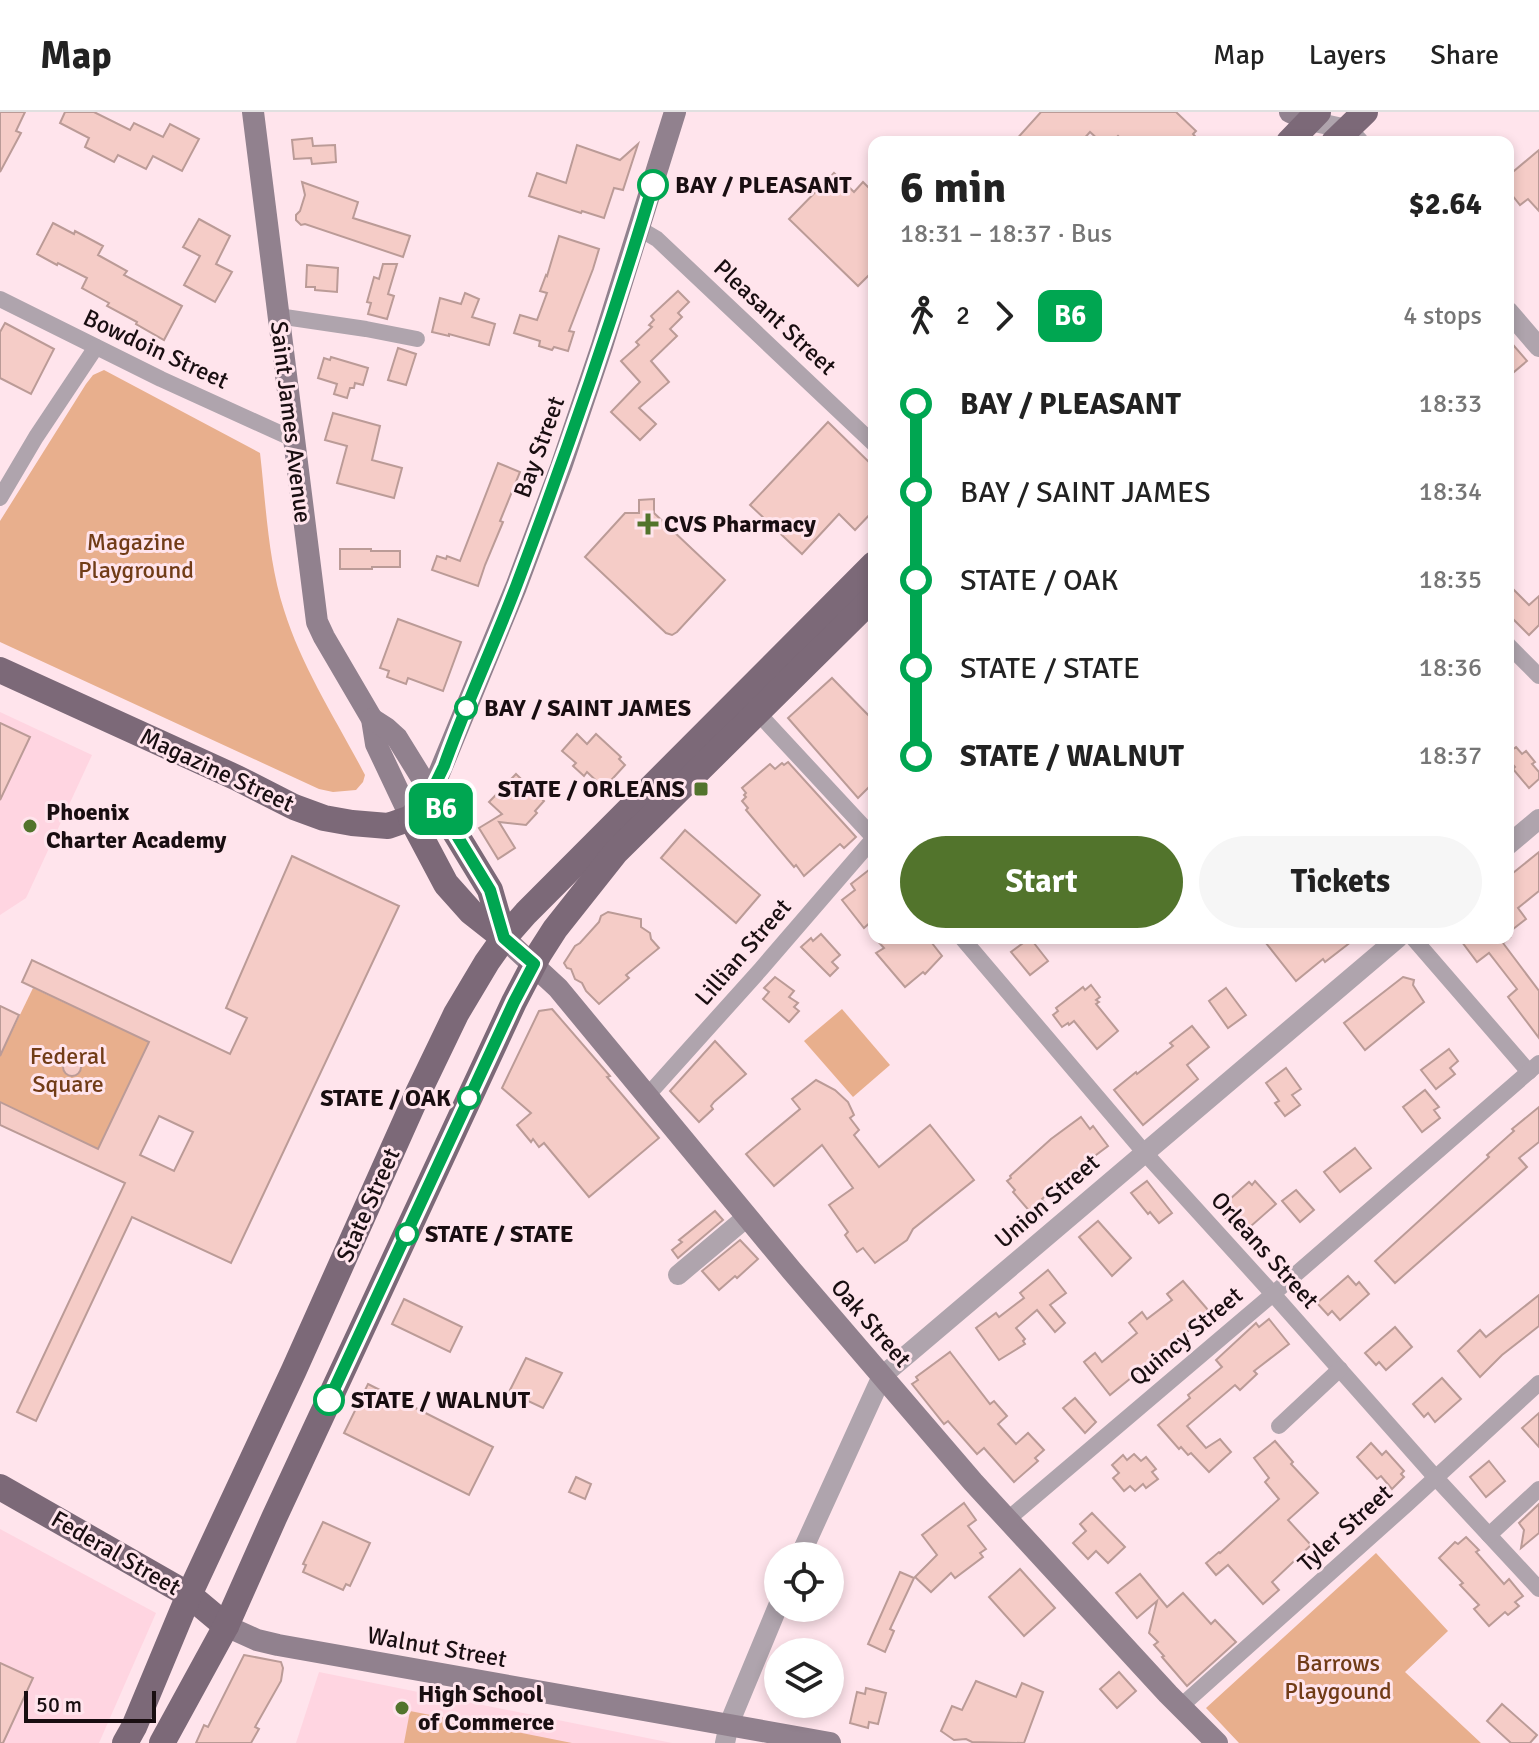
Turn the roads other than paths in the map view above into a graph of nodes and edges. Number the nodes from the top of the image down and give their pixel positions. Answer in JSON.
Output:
{"nodes":[{"id":1,"x":253,"y":112,"type":"edge"},
{"id":2,"x":675,"y":112,"type":"edge"},
{"id":3,"x":1306,"y":115,"type":"edge"},
{"id":4,"x":1351,"y":131,"type":"edge"},
{"id":5,"x":1293,"y":136,"type":"edge"},
{"id":6,"x":640,"y":229,"type":"junction"},
{"id":7,"x":0,"y":299,"type":"edge"},
{"id":8,"x":278,"y":316,"type":"junction"},
{"id":9,"x":1514,"y":318,"type":"edge"},
{"id":10,"x":417,"y":339,"type":"dead end"},
{"id":11,"x":96,"y":347,"type":"junction"},
{"id":12,"x":1539,"y":347,"type":"edge"},
{"id":13,"x":868,"y":438,"type":"edge"},
{"id":14,"x":293,"y":439,"type":"junction"},
{"id":15,"x":0,"y":498,"type":"edge"},
{"id":16,"x":868,"y":571,"type":"edge"},
{"id":17,"x":868,"y":602,"type":"edge"},
{"id":18,"x":1514,"y":651,"type":"edge"},
{"id":19,"x":0,"y":670,"type":"edge"},
{"id":20,"x":1539,"y":676,"type":"edge"},
{"id":21,"x":749,"y":705,"type":"junction"},
{"id":22,"x":372,"y":719,"type":"junction"},
{"id":23,"x":431,"y":793,"type":"junction"},
{"id":24,"x":411,"y":818,"type":"junction"},
{"id":25,"x":1539,"y":819,"type":"edge"},
{"id":26,"x":868,"y":832,"type":"edge"},
{"id":27,"x":1514,"y":840,"type":"edge"},
{"id":28,"x":868,"y":845,"type":"edge"},
{"id":29,"x":504,"y":938,"type":"junction"},
{"id":30,"x":967,"y":944,"type":"edge"},
{"id":31,"x":1391,"y":944,"type":"edge"},
{"id":32,"x":1419,"y":944,"type":"edge"},
{"id":33,"x":534,"y":964,"type":"junction"},
{"id":34,"x":1534,"y":1067,"type":"edge"},
{"id":35,"x":647,"y":1096,"type":"junction"},
{"id":36,"x":1144,"y":1152,"type":"junction"},
{"id":37,"x":747,"y":1217,"type":"junction"},
{"id":38,"x":678,"y":1275,"type":"dead end"},
{"id":39,"x":331,"y":1287,"type":"junction"},
{"id":40,"x":1273,"y":1294,"type":"junction"},
{"id":41,"x":374,"y":1304,"type":"junction"},
{"id":42,"x":1340,"y":1369,"type":"junction"},
{"id":43,"x":882,"y":1376,"type":"junction"},
{"id":44,"x":1539,"y":1383,"type":"edge"},
{"id":45,"x":1279,"y":1426,"type":"dead end"},
{"id":46,"x":1436,"y":1478,"type":"junction"},
{"id":47,"x":0,"y":1487,"type":"edge"},
{"id":48,"x":1539,"y":1489,"type":"edge"},
{"id":49,"x":1008,"y":1519,"type":"junction"},
{"id":50,"x":1489,"y":1535,"type":"junction"},
{"id":51,"x":806,"y":1542,"type":"edge"},
{"id":52,"x":1539,"y":1589,"type":"edge"},
{"id":53,"x":189,"y":1595,"type":"junction"},
{"id":54,"x":772,"y":1622,"type":"edge"},
{"id":55,"x":226,"y":1626,"type":"junction"},
{"id":56,"x":1181,"y":1706,"type":"junction"},
{"id":57,"x":727,"y":1734,"type":"edge"},
{"id":58,"x":125,"y":1743,"type":"edge"},
{"id":59,"x":162,"y":1743,"type":"edge"},
{"id":60,"x":830,"y":1743,"type":"edge"},
{"id":61,"x":1205,"y":1743,"type":"edge"},
{"id":62,"x":1217,"y":1743,"type":"edge"}],
"edges":[{"from":1,"to":8,"type":"main road","name":"Saint James Avenue"},
{"from":2,"to":6,"type":"main road","name":"Bay Street"},
{"from":3,"to":4,"type":"street"},
{"from":3,"to":5,"type":"main road"},
{"from":6,"to":13,"type":"street","name":"Pleasant Street"},
{"from":6,"to":23,"type":"main road","name":"Bay Street"},
{"from":7,"to":11,"type":"street","name":"Bowdoin Street"},
{"from":8,"to":10,"type":"street"},
{"from":8,"to":14,"type":"main road","name":"Saint James Avenue"},
{"from":9,"to":12,"type":"street"},
{"from":11,"to":14,"type":"street","name":"Bowdoin Street"},
{"from":11,"to":15,"type":"street"},
{"from":14,"to":22,"type":"main road","name":"Saint James Avenue"},
{"from":16,"to":21,"type":"main road","name":"State Street"},
{"from":17,"to":21,"type":"main road","name":"State Street"},
{"from":18,"to":20,"type":"street"},
{"from":19,"to":24,"type":"main road","name":"Magazine Street"},
{"from":21,"to":26,"type":"street"},
{"from":21,"to":29,"type":"main road","name":"State Street"},
{"from":21,"to":33,"type":"main road","name":"State Street"},
{"from":22,"to":23,"type":"main road","name":"Saint James Avenue"},
{"from":22,"to":24,"type":"main road","name":"Saint James Avenue"},
{"from":23,"to":24,"type":"main road"},
{"from":23,"to":29,"type":"main road","name":"Saint James Avenue"},
{"from":24,"to":29,"type":"main road","name":"Saint James Avenue"},
{"from":25,"to":27,"type":"street"},
{"from":28,"to":35,"type":"street","name":"Lillian Street"},
{"from":29,"to":33,"type":"main road","name":"Saint James Avenue"},
{"from":29,"to":39,"type":"main road","name":"State Street"},
{"from":30,"to":36,"type":"street","name":"Orleans Street"},
{"from":31,"to":36,"type":"street","name":"Union Street"},
{"from":32,"to":34,"type":"street"},
{"from":33,"to":35,"type":"main road","name":"Oak Street"},
{"from":33,"to":41,"type":"main road","name":"State Street"},
{"from":34,"to":40,"type":"street","name":"Quincy Street"},
{"from":35,"to":37,"type":"main road","name":"Oak Street"},
{"from":36,"to":40,"type":"street","name":"Orleans Street"},
{"from":36,"to":43,"type":"street","name":"Union Street"},
{"from":37,"to":38,"type":"street"},
{"from":37,"to":43,"type":"main road","name":"Oak Street"},
{"from":39,"to":41,"type":"main road"},
{"from":39,"to":53,"type":"main road","name":"State Street"},
{"from":40,"to":42,"type":"street","name":"Orleans Street"},
{"from":40,"to":49,"type":"street","name":"Quincy Street"},
{"from":41,"to":55,"type":"main road","name":"State Street"},
{"from":42,"to":45,"type":"street"},
{"from":42,"to":46,"type":"street","name":"Orleans Street"},
{"from":43,"to":49,"type":"main road","name":"Oak Street"},
{"from":43,"to":51,"type":"street","name":"Union Street"},
{"from":44,"to":46,"type":"street","name":"Tyler Street"},
{"from":46,"to":50,"type":"street","name":"Orleans Street"},
{"from":46,"to":56,"type":"street","name":"Tyler Street"},
{"from":47,"to":53,"type":"main road","name":"Federal Street"},
{"from":48,"to":50,"type":"street"},
{"from":49,"to":56,"type":"main road","name":"Oak Street"},
{"from":50,"to":52,"type":"street","name":"Orleans Street"},
{"from":53,"to":55,"type":"main road","name":"Federal Street"},
{"from":53,"to":58,"type":"main road","name":"State Street"},
{"from":54,"to":57,"type":"street"},
{"from":55,"to":57,"type":"main road","name":"Walnut Street"},
{"from":55,"to":59,"type":"main road","name":"State Street"},
{"from":56,"to":61,"type":"main road","name":"Oak Street"},
{"from":56,"to":62,"type":"main road","name":"Oak Street"},
{"from":57,"to":60,"type":"main road","name":"Walnut Street"}]}
